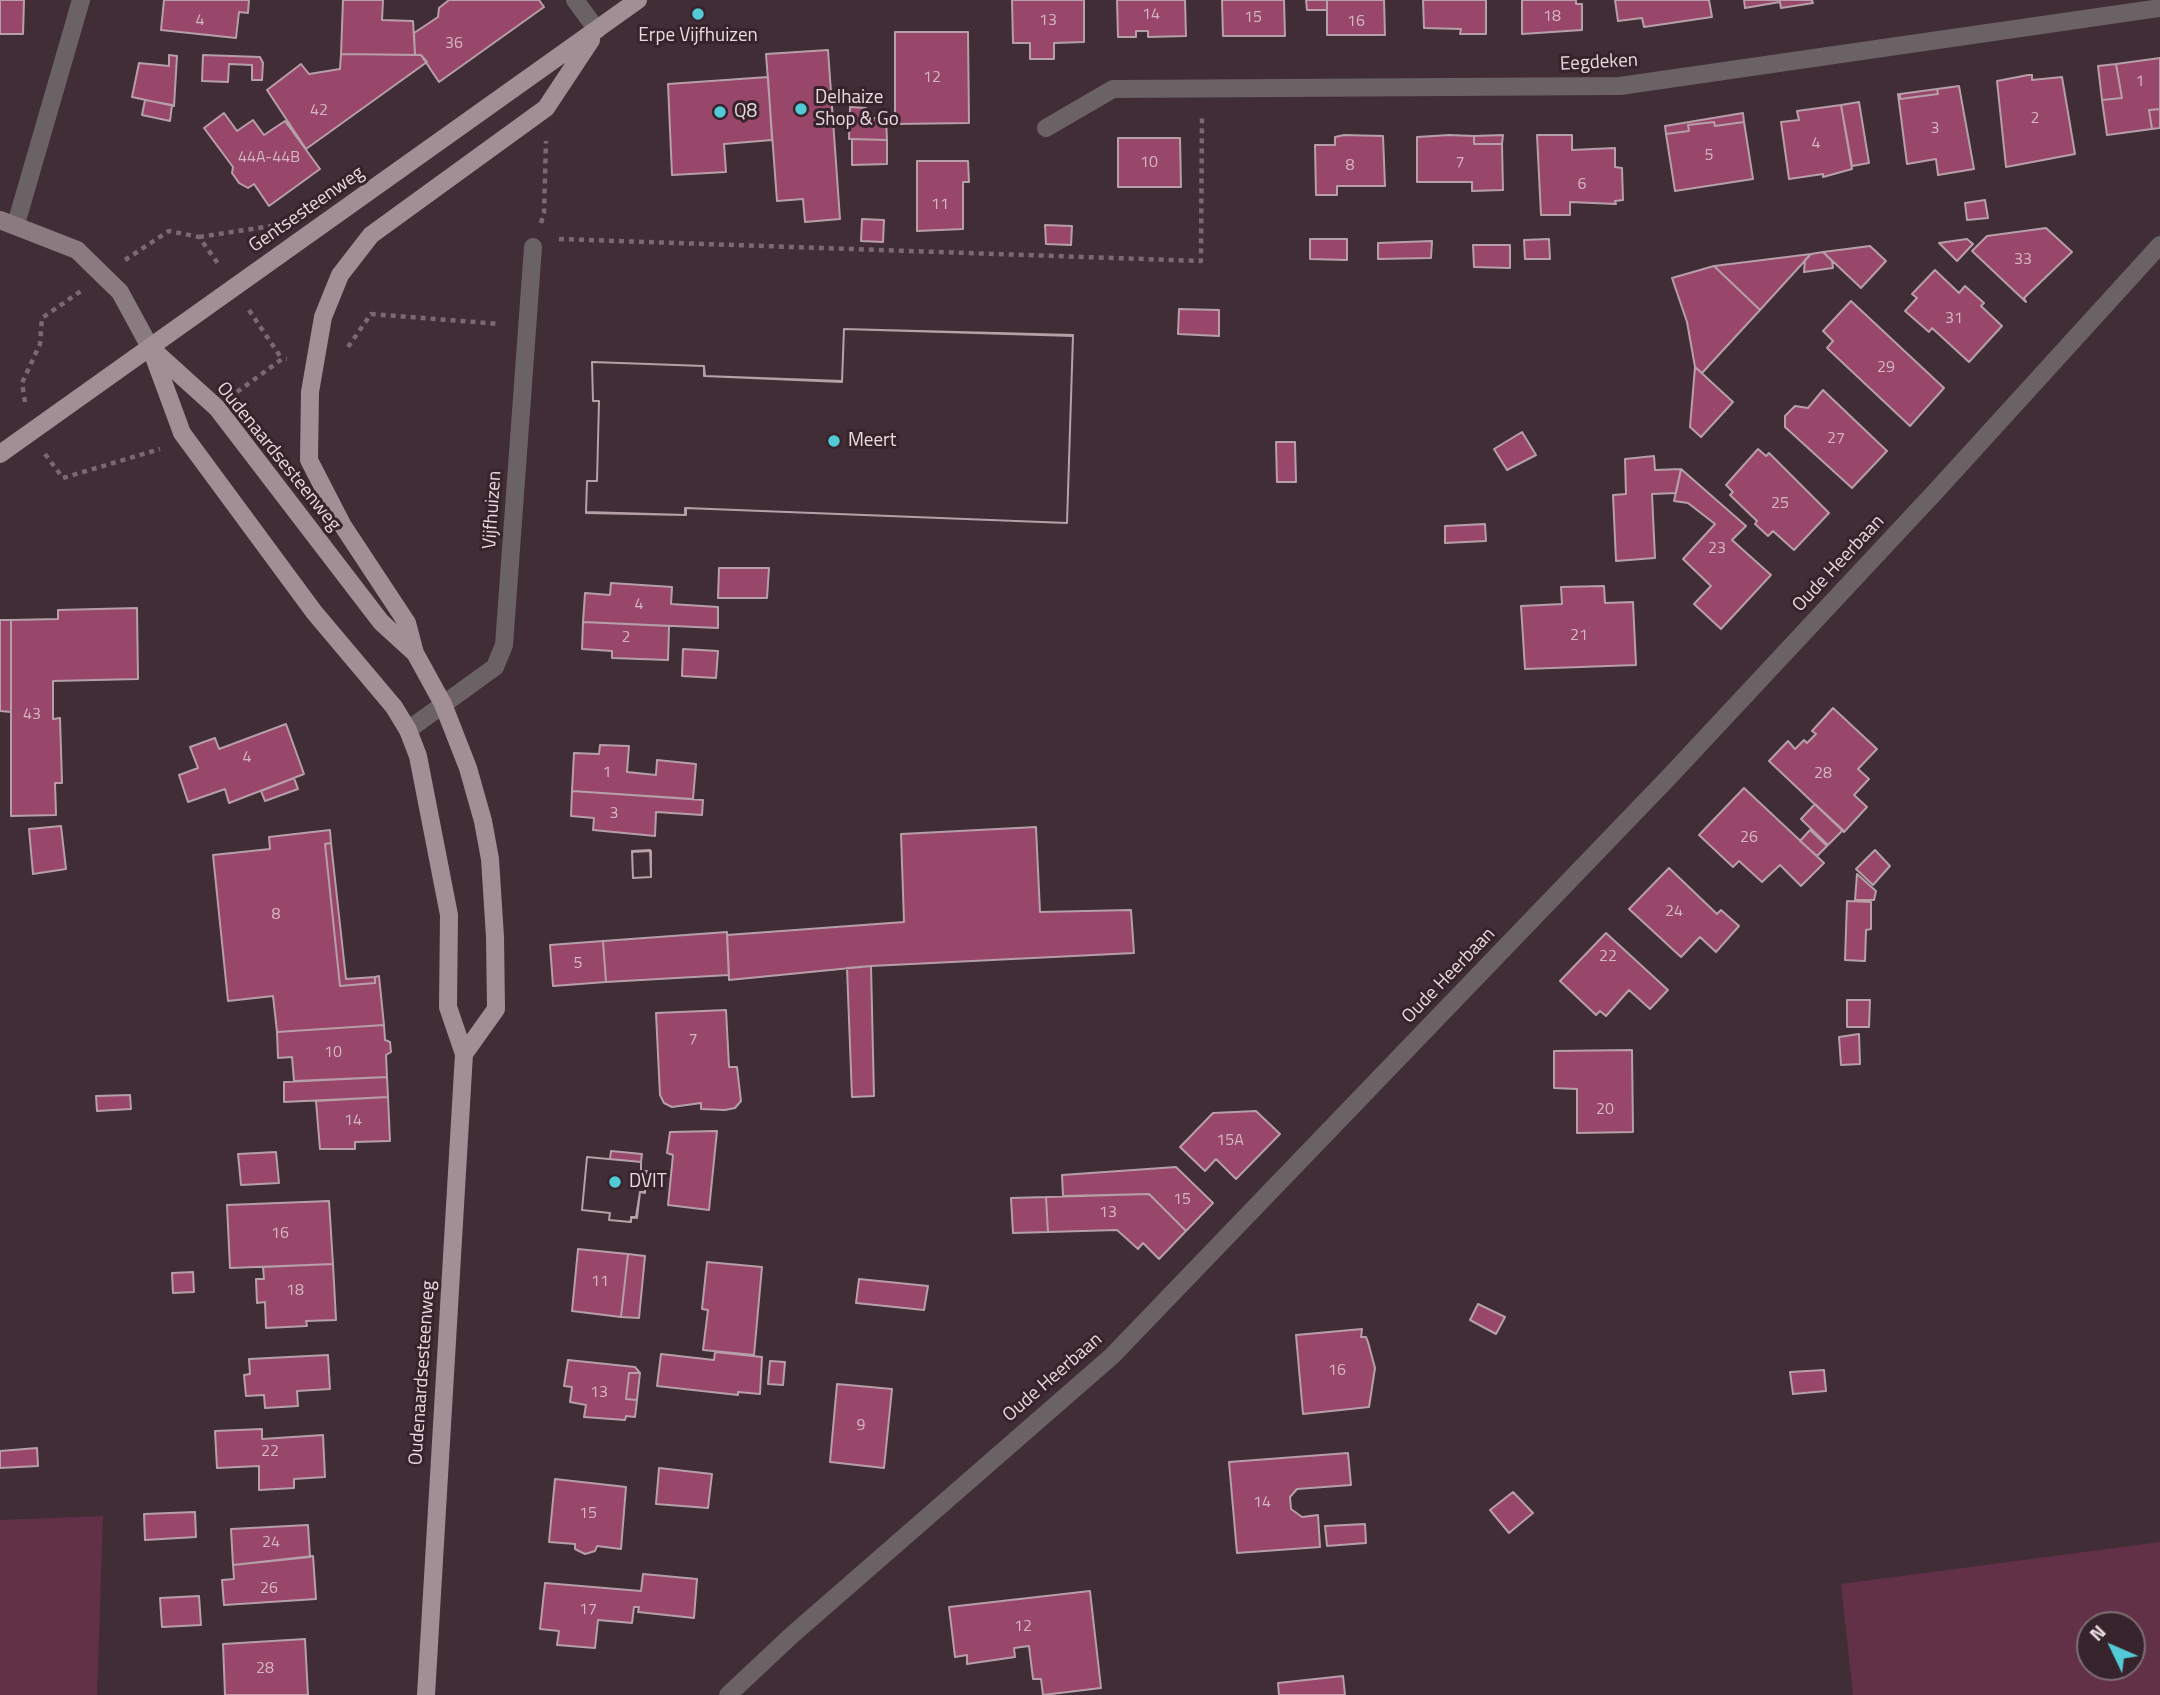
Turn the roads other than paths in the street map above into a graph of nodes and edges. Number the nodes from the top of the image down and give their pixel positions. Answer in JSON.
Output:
{"nodes":[{"id":1,"x":81,"y":0,"type":"edge"},
{"id":2,"x":575,"y":0,"type":"edge"},
{"id":3,"x":638,"y":0,"type":"edge"},
{"id":4,"x":2160,"y":8,"type":"edge"},
{"id":5,"x":597,"y":30,"type":"junction"},
{"id":6,"x":1046,"y":128,"type":"dead end"},
{"id":7,"x":8,"y":222,"type":"edge"},
{"id":8,"x":535,"y":243,"type":"road end"},
{"id":9,"x":2160,"y":245,"type":"edge"},
{"id":10,"x":151,"y":349,"type":"junction"},
{"id":11,"x":0,"y":454,"type":"edge"},
{"id":12,"x":415,"y":653,"type":"junction"},
{"id":13,"x":443,"y":704,"type":"junction"},
{"id":14,"x":408,"y":730,"type":"junction"},
{"id":15,"x":464,"y":1054,"type":"junction"},
{"id":16,"x":426,"y":1695,"type":"edge"},
{"id":17,"x":728,"y":1695,"type":"edge"}],
"edges":[{"from":1,"to":7,"type":"street"},
{"from":2,"to":5,"type":"street"},
{"from":3,"to":5,"type":"main road","name":"Gentsesteenweg"},
{"from":4,"to":6,"type":"street","name":"Eegdeken"},
{"from":5,"to":10,"type":"main road","name":"Gentsesteenweg"},
{"from":5,"to":12,"type":"main road"},
{"from":7,"to":10,"type":"main road"},
{"from":8,"to":13,"type":"street","name":"Vijfhuizen"},
{"from":9,"to":17,"type":"street","name":"Oude Heerbaan"},
{"from":10,"to":11,"type":"main road","name":"Gentsesteenweg"},
{"from":10,"to":12,"type":"main road","name":"Oudenaardsesteenweg"},
{"from":10,"to":14,"type":"main road","name":"Oudenaardsesteenweg"},
{"from":12,"to":13,"type":"main road","name":"Oudenaardsesteenweg"},
{"from":13,"to":14,"type":"street","name":"Vijfhuizen"},
{"from":13,"to":15,"type":"main road","name":"Oudenaardsesteenweg"},
{"from":14,"to":15,"type":"main road","name":"Oudenaardsesteenweg"},
{"from":15,"to":16,"type":"main road","name":"Oudenaardsesteenweg"}]}
